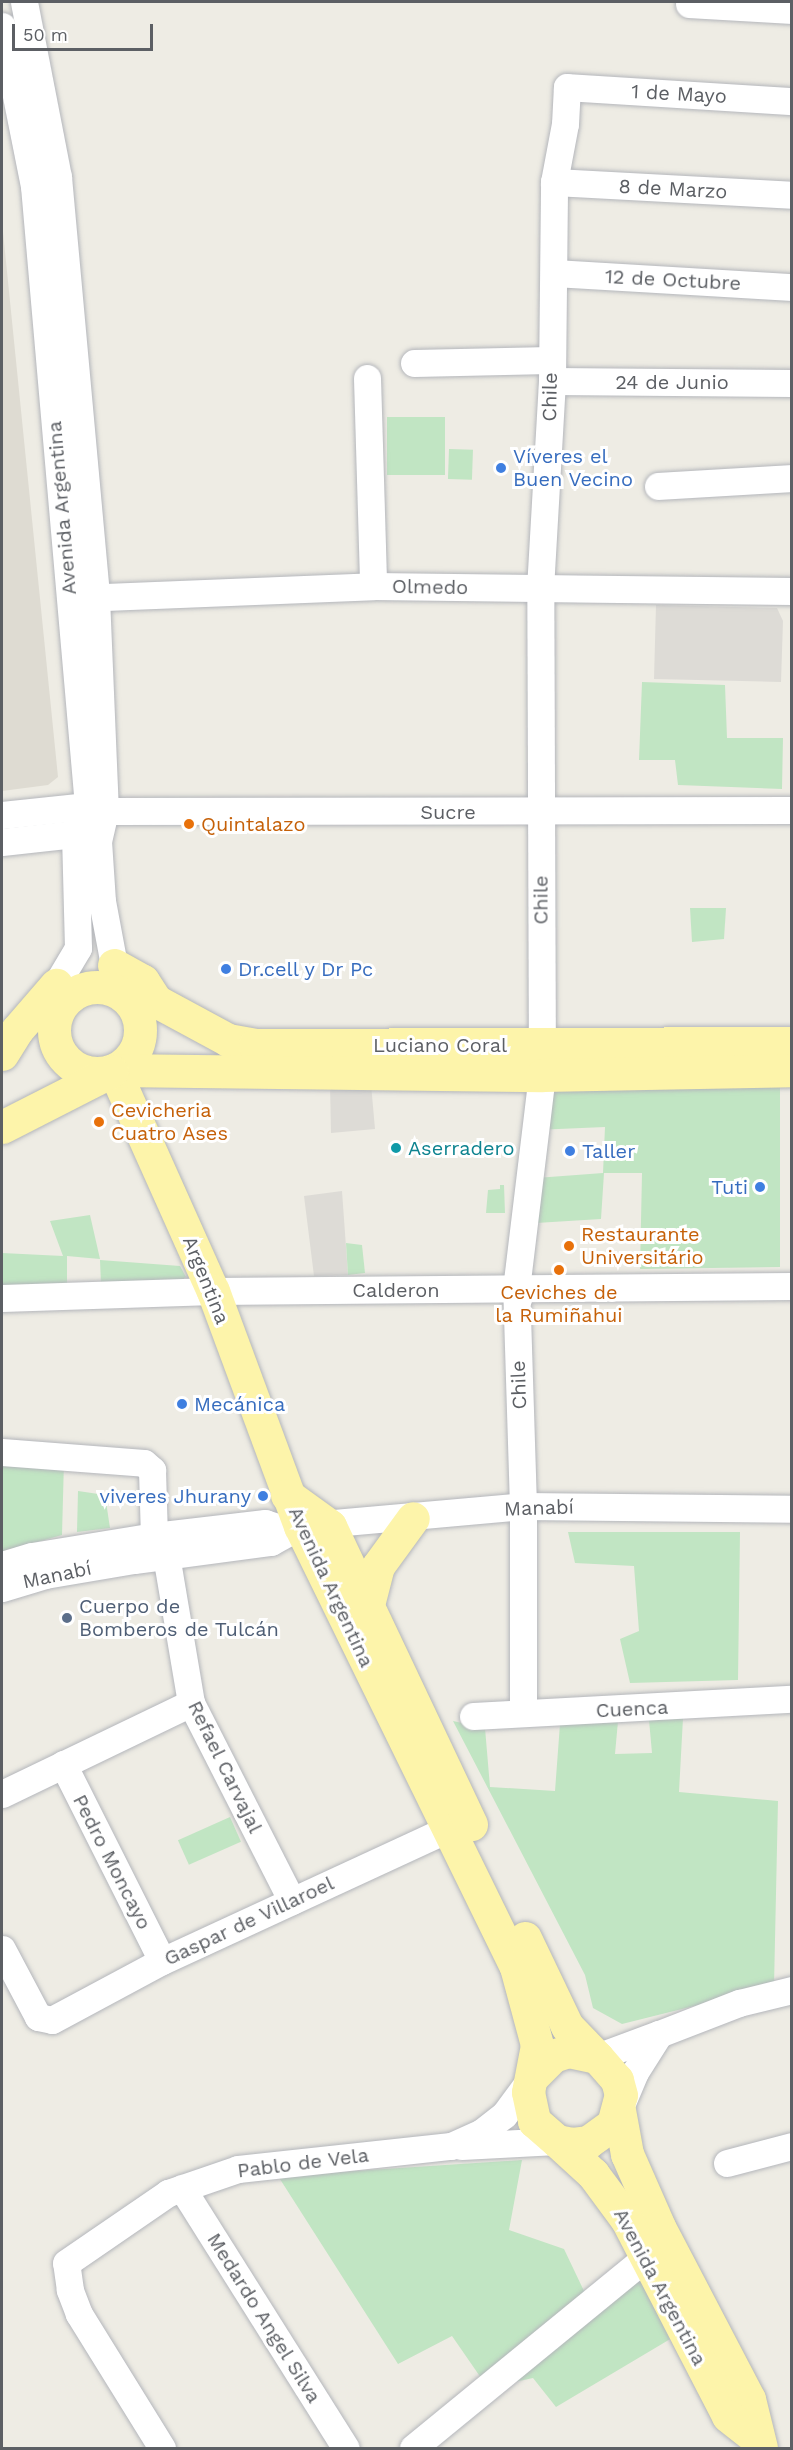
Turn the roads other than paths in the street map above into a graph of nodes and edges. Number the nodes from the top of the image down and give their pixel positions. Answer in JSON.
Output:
{"nodes":[{"id":1,"x":24,"y":2,"type":"edge"},
{"id":2,"x":689,"y":4,"type":"dead end"},
{"id":3,"x":792,"y":10,"type":"edge"},
{"id":4,"x":2,"y":26,"type":"edge"},
{"id":5,"x":567,"y":87,"type":"joint"},
{"id":6,"x":792,"y":101,"type":"edge"},
{"id":7,"x":554,"y":182,"type":"junction"},
{"id":8,"x":792,"y":195,"type":"edge"},
{"id":9,"x":555,"y":273,"type":"junction"},
{"id":10,"x":792,"y":287,"type":"edge"},
{"id":11,"x":414,"y":363,"type":"dead end"},
{"id":12,"x":551,"y":370,"type":"junction"},
{"id":13,"x":367,"y":378,"type":"dead end"},
{"id":14,"x":792,"y":383,"type":"edge"},
{"id":15,"x":792,"y":478,"type":"edge"},
{"id":16,"x":658,"y":486,"type":"dead end"},
{"id":17,"x":373,"y":586,"type":"junction"},
{"id":18,"x":540,"y":590,"type":"junction"},
{"id":19,"x":792,"y":591,"type":"edge"},
{"id":20,"x":96,"y":597,"type":"junction"},
{"id":21,"x":69,"y":598,"type":"junction"},
{"id":22,"x":96,"y":809,"type":"junction"},
{"id":23,"x":792,"y":810,"type":"edge"},
{"id":24,"x":540,"y":812,"type":"junction"},
{"id":25,"x":2,"y":815,"type":"edge"},
{"id":26,"x":75,"y":834,"type":"junction"},
{"id":27,"x":2,"y":842,"type":"edge"},
{"id":28,"x":114,"y":965,"type":"joint"},
{"id":29,"x":56,"y":985,"type":"joint"},
{"id":30,"x":792,"y":1043,"type":"edge"},
{"id":31,"x":2,"y":1054,"type":"edge"},
{"id":32,"x":542,"y":1060,"type":"junction"},
{"id":33,"x":114,"y":1070,"type":"junction"},
{"id":34,"x":792,"y":1071,"type":"edge"},
{"id":35,"x":2,"y":1127,"type":"edge"},
{"id":36,"x":792,"y":1286,"type":"edge"},
{"id":37,"x":516,"y":1289,"type":"junction"},
{"id":38,"x":213,"y":1292,"type":"junction"},
{"id":39,"x":2,"y":1298,"type":"edge"},
{"id":40,"x":2,"y":1452,"type":"edge"},
{"id":41,"x":287,"y":1495,"type":"joint"},
{"id":42,"x":523,"y":1506,"type":"junction"},
{"id":43,"x":792,"y":1509,"type":"edge"},
{"id":44,"x":413,"y":1518,"type":"junction"},
{"id":45,"x":306,"y":1528,"type":"junction"},
{"id":46,"x":160,"y":1545,"type":"junction"},
{"id":47,"x":2,"y":1565,"type":"edge"},
{"id":48,"x":2,"y":1588,"type":"edge"},
{"id":49,"x":368,"y":1605,"type":"junction"},
{"id":50,"x":792,"y":1699,"type":"edge"},
{"id":51,"x":191,"y":1703,"type":"junction"},
{"id":52,"x":523,"y":1713,"type":"junction"},
{"id":53,"x":473,"y":1716,"type":"dead end"},
{"id":54,"x":63,"y":1764,"type":"junction"},
{"id":55,"x":2,"y":1794,"type":"edge"},
{"id":56,"x":448,"y":1829,"type":"junction"},
{"id":57,"x":292,"y":1902,"type":"junction"},
{"id":58,"x":2,"y":1949,"type":"edge"},
{"id":59,"x":162,"y":1961,"type":"junction"},
{"id":60,"x":792,"y":1990,"type":"edge"},
{"id":61,"x":659,"y":2034,"type":"junction"},
{"id":62,"x":597,"y":2057,"type":"junction"},
{"id":63,"x":532,"y":2077,"type":"junction"},
{"id":64,"x":619,"y":2110,"type":"junction"},
{"id":65,"x":557,"y":2141,"type":"junction"},
{"id":66,"x":451,"y":2146,"type":"junction"},
{"id":67,"x":792,"y":2146,"type":"edge"},
{"id":68,"x":727,"y":2163,"type":"dead end"},
{"id":69,"x":182,"y":2188,"type":"junction"},
{"id":70,"x":646,"y":2257,"type":"junction"},
{"id":71,"x":445,"y":2439,"type":"edge"},
{"id":72,"x":758,"y":2443,"type":"edge"},
{"id":73,"x":162,"y":2448,"type":"edge"},
{"id":74,"x":346,"y":2448,"type":"edge"},
{"id":75,"x":413,"y":2448,"type":"edge"}],
"edges":[{"from":1,"to":20,"type":"street","name":"Avenida Argentina"},
{"from":2,"to":3,"type":"street"},
{"from":4,"to":21,"type":"street","name":"Avenida Argentina"},
{"from":5,"to":6,"type":"street","name":"1 de Mayo"},
{"from":5,"to":7,"type":"street","name":"Chile"},
{"from":7,"to":8,"type":"street","name":"8 de Marzo"},
{"from":7,"to":9,"type":"street","name":"Chile"},
{"from":9,"to":10,"type":"street","name":"12 de Octubre"},
{"from":9,"to":12,"type":"street","name":"Chile"},
{"from":11,"to":12,"type":"street","name":"24 de Junio"},
{"from":12,"to":14,"type":"street","name":"24 de Junio"},
{"from":12,"to":18,"type":"street","name":"Chile"},
{"from":13,"to":17,"type":"street"},
{"from":15,"to":16,"type":"street"},
{"from":17,"to":18,"type":"street","name":"Olmedo"},
{"from":17,"to":20,"type":"street","name":"Olmedo"},
{"from":18,"to":19,"type":"street","name":"Olmedo"},
{"from":18,"to":24,"type":"street","name":"Chile"},
{"from":20,"to":21,"type":"street","name":"Olmedo"},
{"from":20,"to":22,"type":"street","name":"Avenida Argentina"},
{"from":21,"to":22,"type":"street","name":"Avenida Argentina"},
{"from":22,"to":24,"type":"street","name":"Sucre"},
{"from":22,"to":25,"type":"street","name":"Sucre"},
{"from":22,"to":26,"type":"street"},
{"from":22,"to":28,"type":"street","name":"Avenida Argentina"},
{"from":23,"to":24,"type":"street","name":"Sucre"},
{"from":24,"to":32,"type":"street","name":"Chile"},
{"from":26,"to":27,"type":"street"},
{"from":26,"to":29,"type":"street"},
{"from":28,"to":32,"type":"main road","name":"Luciano Coral"},
{"from":29,"to":31,"type":"main road"},
{"from":30,"to":32,"type":"main road","name":"Luciano Coral"},
{"from":32,"to":33,"type":"main road","name":"Luciano Coral"},
{"from":32,"to":34,"type":"main road","name":"Luciano Coral"},
{"from":32,"to":37,"type":"street","name":"Chile"},
{"from":33,"to":35,"type":"main road"},
{"from":33,"to":38,"type":"main road","name":"Argentina"},
{"from":36,"to":37,"type":"street","name":"Calderon"},
{"from":37,"to":38,"type":"street","name":"Calderon"},
{"from":37,"to":42,"type":"street","name":"Chile"},
{"from":38,"to":39,"type":"street","name":"Calderon"},
{"from":38,"to":41,"type":"main road","name":"Argentina"},
{"from":40,"to":46,"type":"street","name":"Refael Carvajal"},
{"from":41,"to":45,"type":"main road","name":"Avenida Argentina"},
{"from":42,"to":43,"type":"street","name":"Manabí"},
{"from":42,"to":44,"type":"street","name":"Manabí"},
{"from":42,"to":52,"type":"street","name":"Chile"},
{"from":44,"to":45,"type":"street","name":"Manabí"},
{"from":44,"to":49,"type":"main road"},
{"from":45,"to":46,"type":"street","name":"Manabí"},
{"from":45,"to":49,"type":"main road","name":"Avenida Argentina"},
{"from":45,"to":56,"type":"main road","name":"Avenida Argentina"},
{"from":46,"to":47,"type":"street","name":"Manabí"},
{"from":46,"to":48,"type":"street","name":"Manabí"},
{"from":46,"to":51,"type":"street","name":"Refael Carvajal"},
{"from":49,"to":62,"type":"main road","name":"Avenida Argentina"},
{"from":50,"to":52,"type":"street","name":"Cuenca"},
{"from":51,"to":54,"type":"street"},
{"from":51,"to":57,"type":"street","name":"Refael Carvajal"},
{"from":52,"to":53,"type":"street","name":"Cuenca"},
{"from":54,"to":55,"type":"street"},
{"from":54,"to":59,"type":"street","name":"Pedro Moncayo"},
{"from":56,"to":57,"type":"street","name":"Gaspar de Villaroel"},
{"from":56,"to":63,"type":"main road","name":"Avenida Argentina"},
{"from":57,"to":59,"type":"street","name":"Gaspar de Villaroel"},
{"from":58,"to":59,"type":"street","name":"Gaspar de Villaroel"},
{"from":60,"to":61,"type":"street"},
{"from":61,"to":62,"type":"street"},
{"from":61,"to":64,"type":"street"},
{"from":62,"to":63,"type":"main road"},
{"from":62,"to":64,"type":"main road"},
{"from":63,"to":65,"type":"main road"},
{"from":63,"to":66,"type":"street","name":"Pablo de Vela"},
{"from":64,"to":65,"type":"main road"},
{"from":64,"to":72,"type":"main road","name":"Avenida Argentina"},
{"from":65,"to":66,"type":"street"},
{"from":65,"to":70,"type":"main road","name":"Avenida Argentina"},
{"from":66,"to":69,"type":"street","name":"Pablo de Vela"},
{"from":67,"to":68,"type":"street"},
{"from":69,"to":73,"type":"street","name":"Pablo de Vela"},
{"from":69,"to":74,"type":"street","name":"Medardo Angel Silva"},
{"from":70,"to":71,"type":"street"},
{"from":70,"to":72,"type":"main road","name":"Avenida Argentina"},
{"from":71,"to":75,"type":"street"}]}
